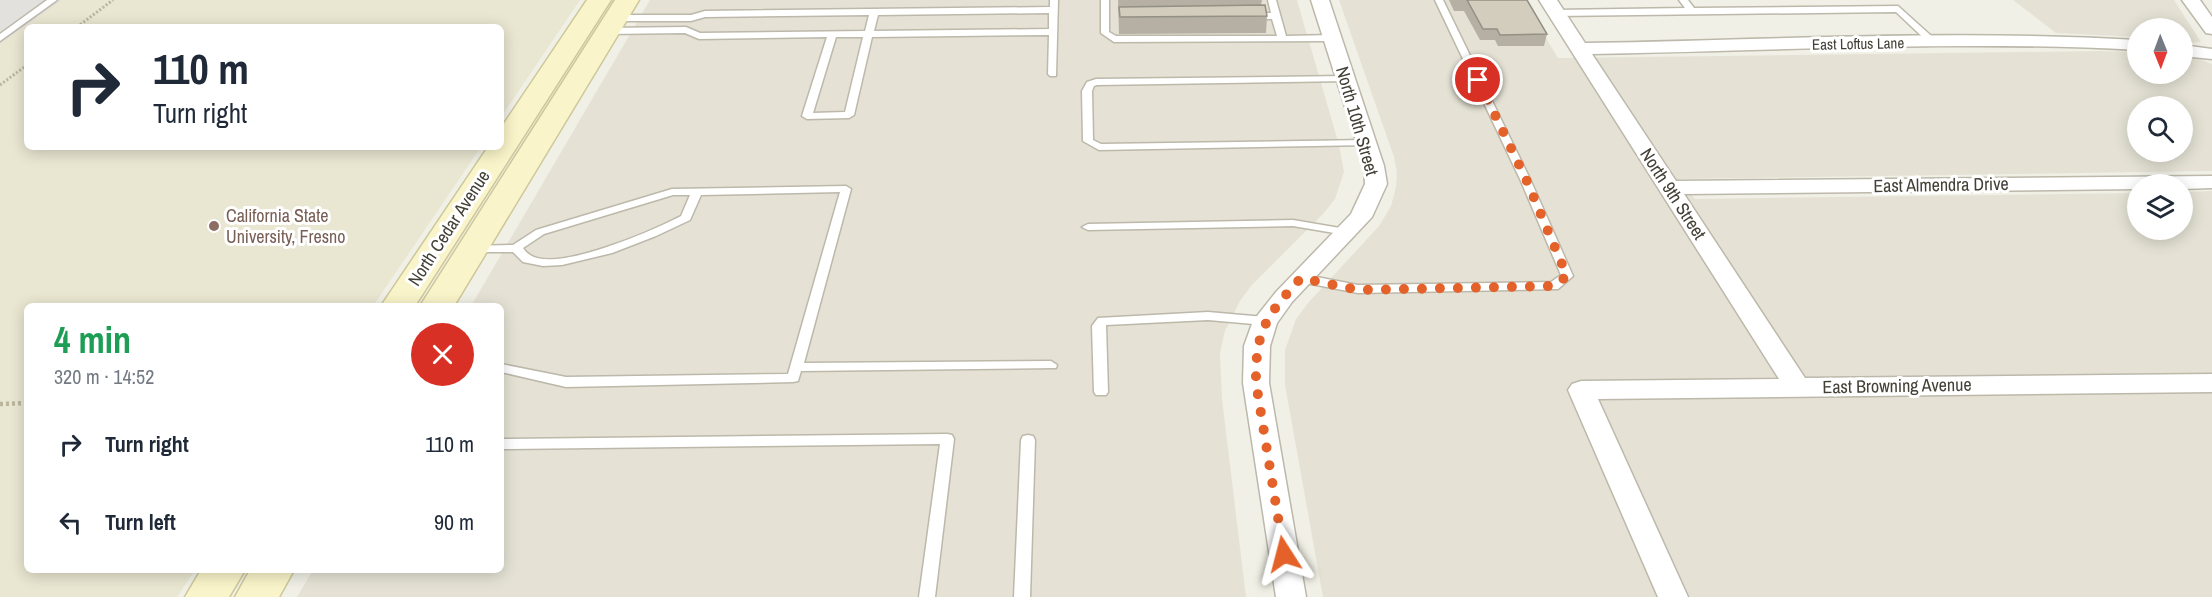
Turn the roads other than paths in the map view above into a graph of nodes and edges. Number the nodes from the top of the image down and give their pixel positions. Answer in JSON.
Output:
{"nodes":[{"id":1,"x":53,"y":0,"type":"edge"},
{"id":2,"x":1105,"y":0,"type":"edge"},
{"id":3,"x":1272,"y":0,"type":"edge"},
{"id":4,"x":1320,"y":0,"type":"edge"},
{"id":5,"x":1439,"y":0,"type":"edge"},
{"id":6,"x":1593,"y":0,"type":"edge"},
{"id":7,"x":1637,"y":0,"type":"edge"},
{"id":8,"x":1683,"y":0,"type":"edge"},
{"id":9,"x":1887,"y":0,"type":"edge"},
{"id":10,"x":2191,"y":0,"type":"edge"},
{"id":11,"x":1054,"y":5,"type":"edge"},
{"id":12,"x":1552,"y":6,"type":"edge"},
{"id":13,"x":1898,"y":9,"type":"junction"},
{"id":14,"x":1645,"y":11,"type":"junction"},
{"id":15,"x":1692,"y":11,"type":"junction"},
{"id":16,"x":612,"y":12,"type":"edge"},
{"id":17,"x":874,"y":12,"type":"junction"},
{"id":18,"x":1602,"y":12,"type":"junction"},
{"id":19,"x":1242,"y":16,"type":"edge"},
{"id":20,"x":1276,"y":16,"type":"junction"},
{"id":21,"x":691,"y":18,"type":"junction"},
{"id":22,"x":1105,"y":18,"type":"junction"},
{"id":23,"x":1116,"y":18,"type":"dead end"},
{"id":24,"x":2212,"y":29,"type":"edge"},
{"id":25,"x":686,"y":30,"type":"junction"},
{"id":26,"x":1054,"y":32,"type":"junction"},
{"id":27,"x":869,"y":34,"type":"junction"},
{"id":28,"x":832,"y":35,"type":"junction"},
{"id":29,"x":0,"y":38,"type":"edge"},
{"id":30,"x":1332,"y":38,"type":"junction"},
{"id":31,"x":1282,"y":39,"type":"junction"},
{"id":32,"x":1933,"y":42,"type":"junction"},
{"id":33,"x":2127,"y":44,"type":"edge"},
{"id":34,"x":1580,"y":49,"type":"junction"},
{"id":35,"x":2193,"y":51,"type":"edge"},
{"id":36,"x":2212,"y":54,"type":"edge"},
{"id":37,"x":1053,"y":74,"type":"dead end"},
{"id":38,"x":1346,"y":79,"type":"junction"},
{"id":39,"x":1366,"y":143,"type":"junction"},
{"id":40,"x":504,"y":147,"type":"edge"},
{"id":41,"x":501,"y":150,"type":"edge"},
{"id":42,"x":495,"y":158,"type":"junction"},
{"id":43,"x":2212,"y":182,"type":"edge"},
{"id":44,"x":1669,"y":188,"type":"junction"},
{"id":45,"x":698,"y":192,"type":"junction"},
{"id":46,"x":1088,"y":227,"type":"dead end"},
{"id":47,"x":1346,"y":232,"type":"junction"},
{"id":48,"x":516,"y":248,"type":"junction"},
{"id":49,"x":472,"y":249,"type":"junction"},
{"id":50,"x":1301,"y":278,"type":"junction"},
{"id":51,"x":400,"y":303,"type":"edge"},
{"id":52,"x":420,"y":303,"type":"edge"},
{"id":53,"x":439,"y":303,"type":"edge"},
{"id":54,"x":1265,"y":321,"type":"junction"},
{"id":55,"x":1051,"y":365,"type":"dead end"},
{"id":56,"x":796,"y":367,"type":"junction"},
{"id":57,"x":504,"y":369,"type":"edge"},
{"id":58,"x":2212,"y":382,"type":"edge"},
{"id":59,"x":1798,"y":388,"type":"junction"},
{"id":60,"x":1101,"y":392,"type":"dead end"},
{"id":61,"x":1028,"y":440,"type":"dead end"},
{"id":62,"x":504,"y":444,"type":"edge"},
{"id":63,"x":222,"y":573,"type":"edge"},
{"id":64,"x":271,"y":573,"type":"edge"},
{"id":65,"x":206,"y":597,"type":"edge"},
{"id":66,"x":256,"y":597,"type":"edge"},
{"id":67,"x":927,"y":597,"type":"edge"},
{"id":68,"x":1022,"y":597,"type":"edge"},
{"id":69,"x":1291,"y":597,"type":"edge"},
{"id":70,"x":1673,"y":597,"type":"edge"}],
"edges":[{"from":1,"to":29,"type":"lane"},
{"from":2,"to":22,"type":"lane"},
{"from":3,"to":20,"type":"lane"},
{"from":4,"to":30,"type":"street","name":"North 10th Street"},
{"from":5,"to":50,"type":"lane"},
{"from":6,"to":18,"type":"lane"},
{"from":7,"to":14,"type":"lane"},
{"from":8,"to":15,"type":"lane"},
{"from":9,"to":13,"type":"lane"},
{"from":10,"to":24,"type":"street"},
{"from":11,"to":17,"type":"lane"},
{"from":11,"to":26,"type":"lane"},
{"from":12,"to":18,"type":"lane"},
{"from":12,"to":34,"type":"street","name":"North 9th Street"},
{"from":13,"to":15,"type":"lane"},
{"from":13,"to":32,"type":"lane"},
{"from":14,"to":15,"type":"lane"},
{"from":14,"to":18,"type":"lane"},
{"from":16,"to":21,"type":"lane"},
{"from":16,"to":25,"type":"lane"},
{"from":16,"to":40,"type":"main road","name":"North Cedar Avenue"},
{"from":16,"to":49,"type":"main road","name":"North Cedar Avenue"},
{"from":17,"to":21,"type":"lane"},
{"from":17,"to":27,"type":"lane"},
{"from":19,"to":20,"type":"lane"},
{"from":20,"to":31,"type":"lane"},
{"from":21,"to":25,"type":"lane"},
{"from":22,"to":23,"type":"lane"},
{"from":22,"to":31,"type":"lane"},
{"from":25,"to":28,"type":"lane"},
{"from":26,"to":27,"type":"lane"},
{"from":26,"to":37,"type":"lane"},
{"from":27,"to":28,"type":"lane"},
{"from":27,"to":28,"type":"lane"},
{"from":30,"to":31,"type":"lane"},
{"from":30,"to":38,"type":"street","name":"North 10th Street"},
{"from":32,"to":33,"type":"street","name":"East Loftus Lane"},
{"from":32,"to":34,"type":"street","name":"East Loftus Lane"},
{"from":34,"to":44,"type":"street","name":"North 9th Street"},
{"from":35,"to":36,"type":"street"},
{"from":38,"to":39,"type":"street","name":"North 10th Street"},
{"from":38,"to":39,"type":"lane"},
{"from":39,"to":47,"type":"street","name":"North 10th Street"},
{"from":41,"to":42,"type":"main road","name":"North Cedar Avenue"},
{"from":42,"to":51,"type":"main road","name":"North Cedar Avenue"},
{"from":42,"to":52,"type":"main road"},
{"from":43,"to":44,"type":"street","name":"East Almendra Drive"},
{"from":44,"to":59,"type":"street","name":"North 9th Street"},
{"from":45,"to":48,"type":"lane"},
{"from":45,"to":48,"type":"lane"},
{"from":45,"to":56,"type":"lane"},
{"from":46,"to":47,"type":"lane"},
{"from":47,"to":50,"type":"street","name":"North 10th Street"},
{"from":48,"to":49,"type":"lane"},
{"from":49,"to":53,"type":"main road","name":"North Cedar Avenue"},
{"from":50,"to":54,"type":"street","name":"North 10th Street"},
{"from":54,"to":60,"type":"lane"},
{"from":54,"to":69,"type":"street","name":"North 10th Street"},
{"from":55,"to":56,"type":"lane"},
{"from":56,"to":57,"type":"lane"},
{"from":58,"to":59,"type":"street","name":"East Browning Avenue"},
{"from":59,"to":70,"type":"street","name":"East Browning Avenue"},
{"from":61,"to":68,"type":"lane"},
{"from":62,"to":67,"type":"lane"},
{"from":63,"to":65,"type":"main road"},
{"from":64,"to":66,"type":"main road"}]}
